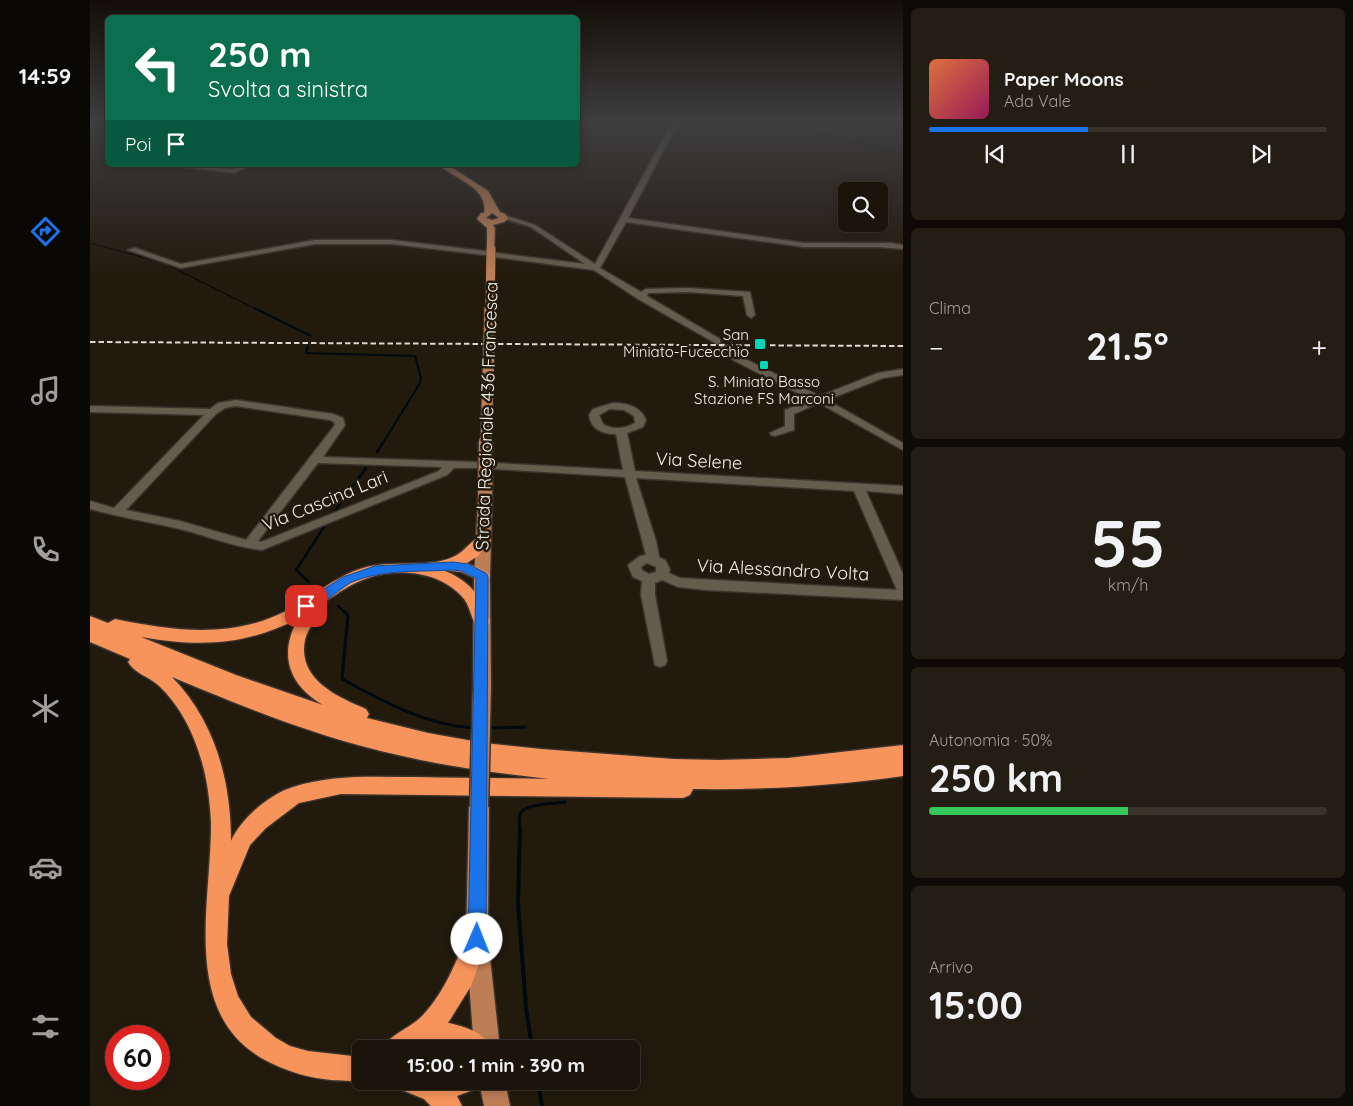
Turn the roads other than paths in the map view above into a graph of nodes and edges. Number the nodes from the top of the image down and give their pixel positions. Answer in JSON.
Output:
{"nodes":[{"id":1,"x":454,"y":173,"type":"edge"},
{"id":2,"x":649,"y":173,"type":"edge"},
{"id":3,"x":496,"y":218,"type":"junction"},
{"id":4,"x":624,"y":220,"type":"junction"},
{"id":5,"x":903,"y":247,"type":"edge"},
{"id":6,"x":132,"y":250,"type":"dead end"},
{"id":7,"x":491,"y":252,"type":"junction"},
{"id":8,"x":596,"y":268,"type":"junction"},
{"id":9,"x":646,"y":293,"type":"junction"},
{"id":10,"x":751,"y":315,"type":"dead end"},
{"id":11,"x":903,"y":372,"type":"edge"},
{"id":12,"x":820,"y":400,"type":"junction"},
{"id":13,"x":90,"y":408,"type":"edge"},
{"id":14,"x":212,"y":412,"type":"junction"},
{"id":15,"x":621,"y":432,"type":"dead end"},
{"id":16,"x":775,"y":433,"type":"dead end"},
{"id":17,"x":903,"y":447,"type":"edge"},
{"id":18,"x":315,"y":460,"type":"junction"},
{"id":19,"x":451,"y":464,"type":"junction"},
{"id":20,"x":476,"y":465,"type":"dead end"},
{"id":21,"x":494,"y":466,"type":"dead end"},
{"id":22,"x":630,"y":475,"type":"junction"},
{"id":23,"x":858,"y":487,"type":"junction"},
{"id":24,"x":903,"y":490,"type":"edge"},
{"id":25,"x":90,"y":505,"type":"edge"},
{"id":26,"x":116,"y":513,"type":"junction"},
{"id":27,"x":484,"y":540,"type":"junction"},
{"id":28,"x":248,"y":545,"type":"junction"},
{"id":29,"x":654,"y":559,"type":"junction"},
{"id":30,"x":442,"y":566,"type":"junction"},
{"id":31,"x":413,"y":568,"type":"junction"},
{"id":32,"x":662,"y":575,"type":"junction"},
{"id":33,"x":482,"y":577,"type":"junction"},
{"id":34,"x":648,"y":579,"type":"junction"},
{"id":35,"x":452,"y":580,"type":"junction"},
{"id":36,"x":333,"y":588,"type":"junction"},
{"id":37,"x":903,"y":590,"type":"edge"},
{"id":38,"x":903,"y":595,"type":"edge"},
{"id":39,"x":90,"y":615,"type":"edge"},
{"id":40,"x":90,"y":622,"type":"edge"},
{"id":41,"x":482,"y":622,"type":"junction"},
{"id":42,"x":90,"y":635,"type":"edge"},
{"id":43,"x":90,"y":641,"type":"edge"},
{"id":44,"x":660,"y":661,"type":"dead end"},
{"id":45,"x":903,"y":753,"type":"edge"},
{"id":46,"x":517,"y":757,"type":"junction"},
{"id":47,"x":903,"y":767,"type":"edge"},
{"id":48,"x":821,"y":777,"type":"junction"},
{"id":49,"x":217,"y":897,"type":"junction"},
{"id":50,"x":477,"y":939,"type":"junction"},
{"id":51,"x":421,"y":1034,"type":"junction"},
{"id":52,"x":411,"y":1040,"type":"edge"},
{"id":53,"x":466,"y":1040,"type":"edge"},
{"id":54,"x":487,"y":1040,"type":"edge"},
{"id":55,"x":352,"y":1068,"type":"edge"},
{"id":56,"x":494,"y":1090,"type":"edge"},
{"id":57,"x":497,"y":1106,"type":"edge"}],
"edges":[{"from":1,"to":3,"type":"main road","name":"Strada Regionale 436 Francesca"},
{"from":2,"to":4,"type":"street"},
{"from":3,"to":7,"type":"main road","name":"Strada Regionale 436 Francesca"},
{"from":3,"to":8,"type":"street"},
{"from":4,"to":5,"type":"street"},
{"from":4,"to":8,"type":"street"},
{"from":6,"to":7,"type":"street"},
{"from":7,"to":8,"type":"street"},
{"from":7,"to":27,"type":"main road","name":"Strada Regionale 436 Francesca","bridge":true},
{"from":8,"to":9,"type":"street"},
{"from":9,"to":10,"type":"street"},
{"from":9,"to":12,"type":"street"},
{"from":11,"to":12,"type":"street"},
{"from":12,"to":16,"type":"street"},
{"from":12,"to":17,"type":"street"},
{"from":13,"to":14,"type":"street"},
{"from":14,"to":18,"type":"street"},
{"from":14,"to":26,"type":"street"},
{"from":15,"to":22,"type":"street"},
{"from":18,"to":19,"type":"street"},
{"from":18,"to":28,"type":"street"},
{"from":19,"to":20,"type":"street"},
{"from":19,"to":28,"type":"street","name":"Via Cascina Lari"},
{"from":21,"to":22,"type":"street","name":"Via Selene"},
{"from":22,"to":23,"type":"street","name":"Via Selene"},
{"from":22,"to":29,"type":"street"},
{"from":23,"to":24,"type":"street","name":"Via Selene"},
{"from":23,"to":37,"type":"street"},
{"from":25,"to":26,"type":"street","name":"Via Cascina Lari"},
{"from":26,"to":28,"type":"street","name":"Via Cascina Lari"},
{"from":27,"to":30,"type":"highway"},
{"from":27,"to":33,"type":"main road","name":"Strada Regionale 436 Francesca"},
{"from":29,"to":32,"type":"street"},
{"from":29,"to":34,"type":"street"},
{"from":30,"to":31,"type":"highway"},
{"from":30,"to":33,"type":"highway"},
{"from":31,"to":35,"type":"highway"},
{"from":31,"to":36,"type":"highway"},
{"from":32,"to":34,"type":"street"},
{"from":32,"to":38,"type":"street","name":"Via Alessandro Volta"},
{"from":33,"to":35,"type":"highway"},
{"from":33,"to":41,"type":"main road","name":"Strada Regionale 436 Francesca"},
{"from":34,"to":44,"type":"street"},
{"from":35,"to":41,"type":"highway"},
{"from":36,"to":39,"type":"highway"},
{"from":36,"to":46,"type":"highway"},
{"from":40,"to":46,"type":"highway"},
{"from":41,"to":50,"type":"main road","name":"Strada Regionale 436 Francesca","bridge":true},
{"from":42,"to":48,"type":"highway"},
{"from":43,"to":49,"type":"highway"},
{"from":45,"to":46,"type":"highway"},
{"from":47,"to":48,"type":"highway"},
{"from":48,"to":49,"type":"highway"},
{"from":49,"to":55,"type":"highway"},
{"from":50,"to":51,"type":"highway"},
{"from":50,"to":54,"type":"main road","name":"Strada Regionale 436 Francesca"},
{"from":51,"to":52,"type":"highway"},
{"from":51,"to":53,"type":"highway"},
{"from":56,"to":57,"type":"main road"}]}
